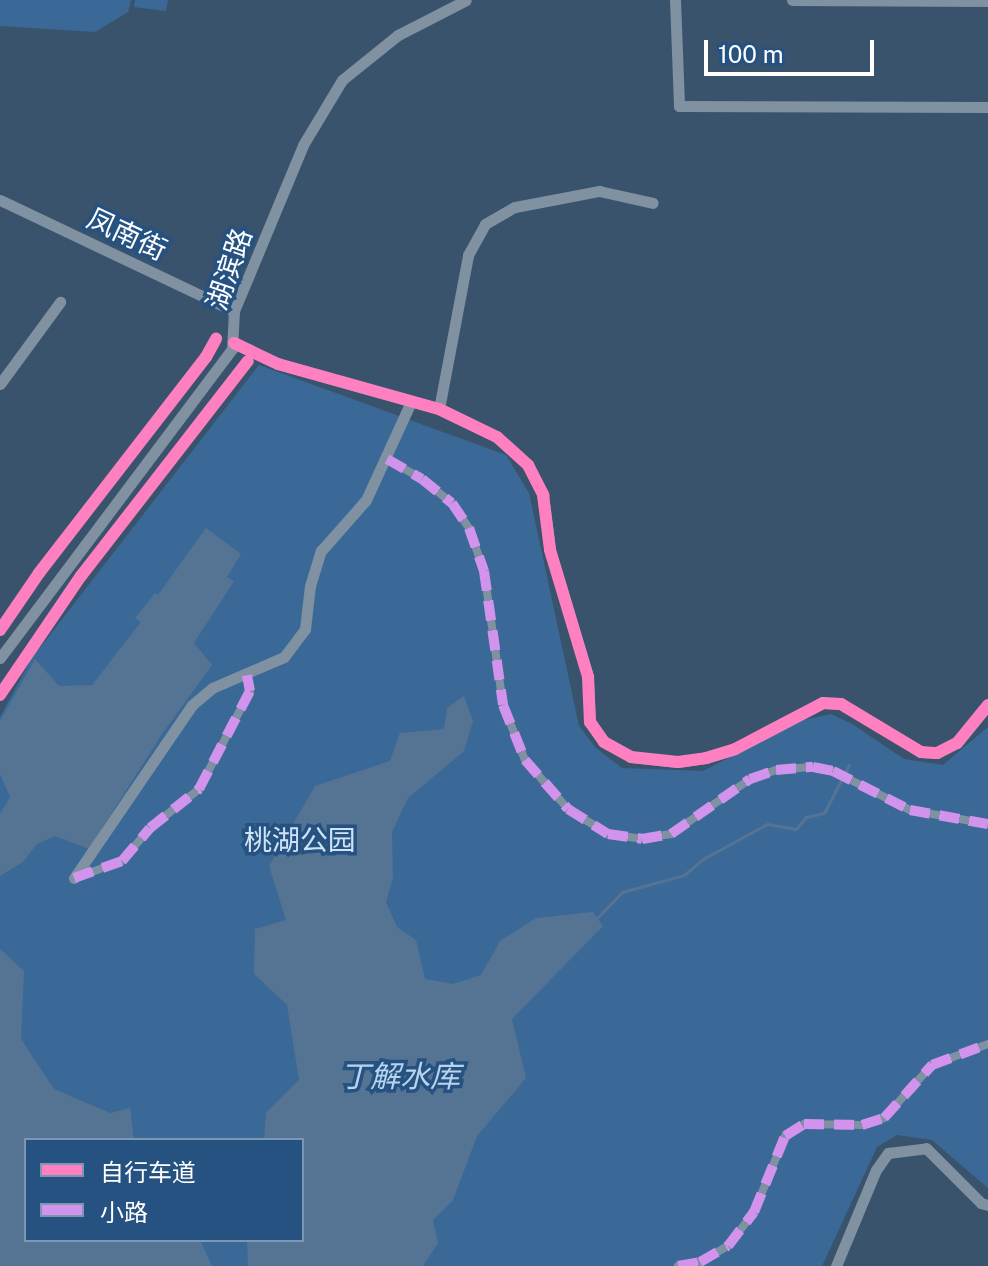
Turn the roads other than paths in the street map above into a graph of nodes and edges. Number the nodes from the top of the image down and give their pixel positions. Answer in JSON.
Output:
{"nodes":[{"id":1,"x":466,"y":0,"type":"edge"},
{"id":2,"x":675,"y":0,"type":"edge"},
{"id":3,"x":792,"y":0,"type":"edge"},
{"id":4,"x":988,"y":1,"type":"edge"},
{"id":5,"x":988,"y":107,"type":"edge"},
{"id":6,"x":0,"y":200,"type":"edge"},
{"id":7,"x":653,"y":203,"type":"dead end"},
{"id":8,"x":60,"y":302,"type":"dead end"},
{"id":9,"x":234,"y":311,"type":"junction"},
{"id":10,"x":234,"y":343,"type":"junction"},
{"id":11,"x":0,"y":384,"type":"edge"},
{"id":12,"x":410,"y":404,"type":"junction"},
{"id":13,"x":439,"y":409,"type":"junction"},
{"id":14,"x":387,"y":459,"type":"junction"},
{"id":15,"x":0,"y":658,"type":"edge"},
{"id":16,"x":247,"y":675,"type":"junction"},
{"id":17,"x":988,"y":705,"type":"edge"},
{"id":18,"x":988,"y":824,"type":"edge"},
{"id":19,"x":74,"y":878,"type":"joint"},
{"id":20,"x":988,"y":1044,"type":"edge"},
{"id":21,"x":988,"y":1205,"type":"edge"},
{"id":22,"x":678,"y":1266,"type":"edge"},
{"id":23,"x":836,"y":1266,"type":"edge"}],
"edges":[{"from":1,"to":9,"type":"street","name":"湖滨路"},
{"from":2,"to":5,"type":"street"},
{"from":3,"to":4,"type":"street"},
{"from":6,"to":9,"type":"street","name":"凤南街"},
{"from":7,"to":13,"type":"street"},
{"from":8,"to":11,"type":"street"},
{"from":9,"to":10,"type":"street","name":"湖滨路"},
{"from":10,"to":12,"type":"street"},
{"from":10,"to":15,"type":"street","name":"湖滨路"},
{"from":12,"to":13,"type":"street"},
{"from":12,"to":14,"type":"street"},
{"from":13,"to":17,"type":"street"},
{"from":14,"to":16,"type":"street"},
{"from":14,"to":18,"type":"street"},
{"from":16,"to":19,"type":"street"},
{"from":16,"to":19,"type":"street"},
{"from":20,"to":22,"type":"street"},
{"from":21,"to":23,"type":"street"}]}
